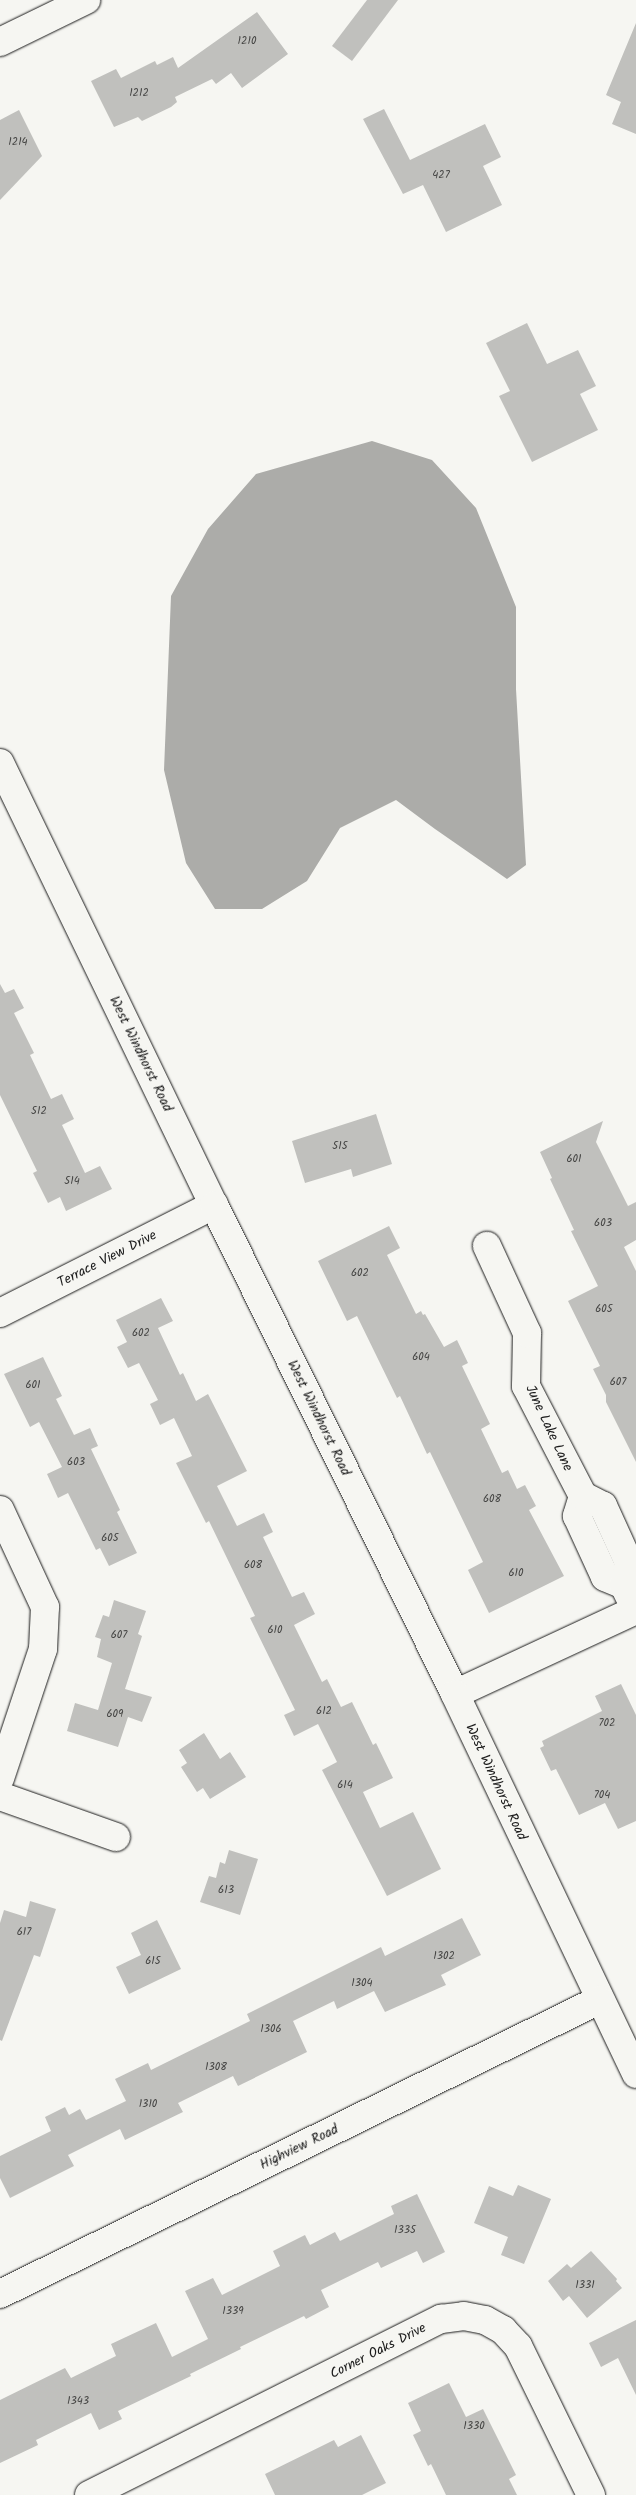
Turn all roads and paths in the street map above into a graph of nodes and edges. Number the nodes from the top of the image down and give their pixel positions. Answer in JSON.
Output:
{"nodes":[{"id":1,"x":86,"y":0,"type":"edge"},
{"id":2,"x":0,"y":42,"type":"edge"},
{"id":3,"x":0,"y":763,"type":"edge"},
{"id":4,"x":214,"y":1205,"type":"junction"},
{"id":5,"x":486,"y":1246,"type":"dead end"},
{"id":6,"x":0,"y":1313,"type":"edge"},
{"id":7,"x":0,"y":1510,"type":"edge"},
{"id":8,"x":455,"y":1694,"type":"junction"},
{"id":9,"x":0,"y":1778,"type":"edge"},
{"id":10,"x":0,"y":1796,"type":"edge"},
{"id":11,"x":116,"y":1837,"type":"dead end"},
{"id":12,"x":599,"y":2000,"type":"junction"},
{"id":13,"x":636,"y":2074,"type":"edge"},
{"id":14,"x":0,"y":2294,"type":"edge"},
{"id":15,"x":89,"y":2495,"type":"edge"},
{"id":16,"x":591,"y":2495,"type":"edge"}],
"edges":[{"from":1,"to":2,"type":"street"},
{"from":3,"to":4,"type":"street","name":"West Windhorst Road"},
{"from":4,"to":6,"type":"street","name":"Terrace View Drive"},
{"from":4,"to":8,"type":"street","name":"West Windhorst Road"},
{"from":5,"to":8,"type":"street","name":"June Lake Lane"},
{"from":7,"to":9,"type":"street"},
{"from":8,"to":12,"type":"street","name":"West Windhorst Road"},
{"from":10,"to":11,"type":"street"},
{"from":12,"to":13,"type":"street","name":"West Windhorst Road"},
{"from":12,"to":14,"type":"street","name":"Highview Road"},
{"from":15,"to":16,"type":"street","name":"Corner Oaks Drive"}]}
